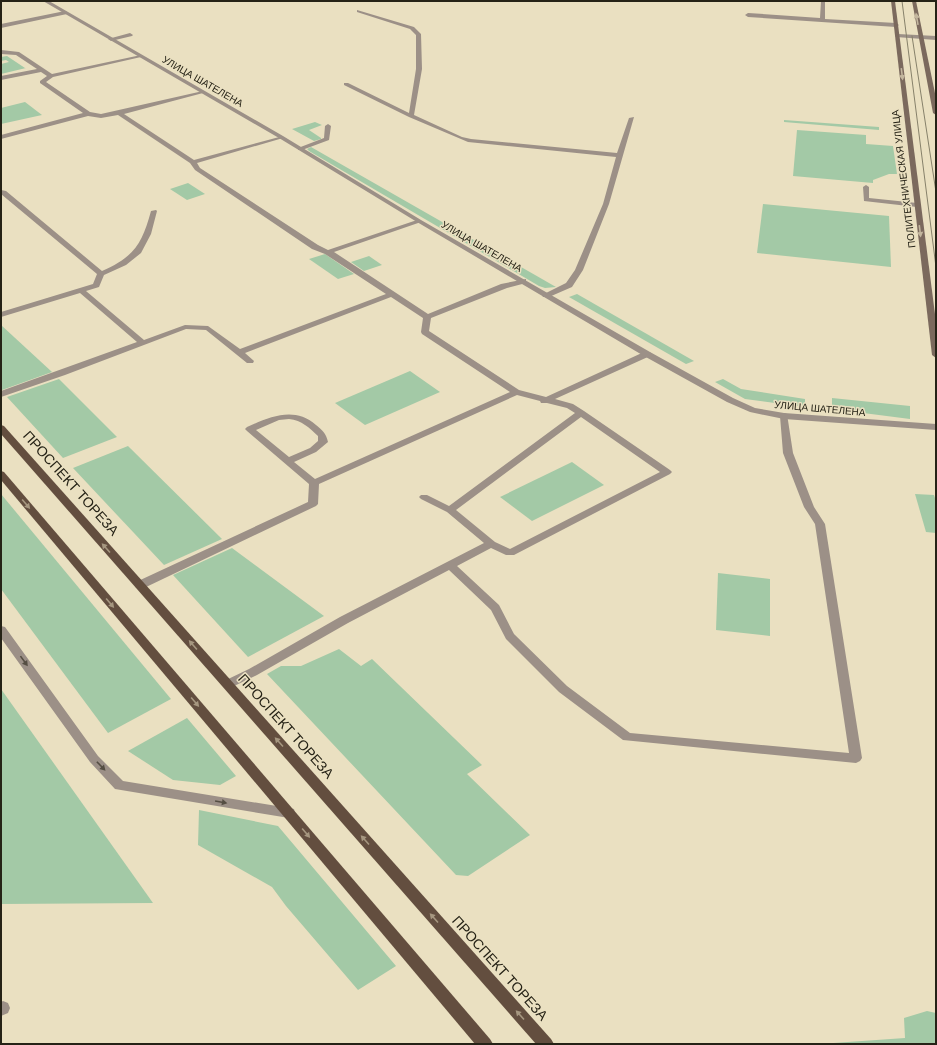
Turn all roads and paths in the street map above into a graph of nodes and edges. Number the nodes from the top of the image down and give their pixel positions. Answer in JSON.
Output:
{"nodes":[{"id":1,"x":45,"y":1,"type":"edge"},
{"id":2,"x":823,"y":1,"type":"edge"},
{"id":3,"x":893,"y":1,"type":"edge"},
{"id":4,"x":914,"y":1,"type":"edge"},
{"id":5,"x":359,"y":11,"type":"dead end"},
{"id":6,"x":65,"y":13,"type":"junction"},
{"id":7,"x":748,"y":15,"type":"dead end"},
{"id":8,"x":822,"y":20,"type":"junction"},
{"id":9,"x":896,"y":24,"type":"junction"},
{"id":10,"x":1,"y":26,"type":"edge"},
{"id":11,"x":122,"y":30,"type":"dead end"},
{"id":12,"x":102,"y":34,"type":"junction"},
{"id":13,"x":130,"y":35,"type":"dead end"},
{"id":14,"x":898,"y":36,"type":"junction"},
{"id":15,"x":920,"y":37,"type":"junction"},
{"id":16,"x":936,"y":38,"type":"edge"},
{"id":17,"x":111,"y":39,"type":"junction"},
{"id":18,"x":1,"y":52,"type":"edge"},
{"id":19,"x":139,"y":56,"type":"junction"},
{"id":20,"x":42,"y":70,"type":"junction"},
{"id":21,"x":51,"y":76,"type":"junction"},
{"id":22,"x":1,"y":78,"type":"edge"},
{"id":23,"x":346,"y":84,"type":"dead end"},
{"id":24,"x":201,"y":92,"type":"junction"},
{"id":25,"x":120,"y":113,"type":"junction"},
{"id":26,"x":936,"y":113,"type":"edge"},
{"id":27,"x":88,"y":114,"type":"junction"},
{"id":28,"x":411,"y":116,"type":"junction"},
{"id":29,"x":632,"y":118,"type":"dead end"},
{"id":30,"x":328,"y":126,"type":"dead end"},
{"id":31,"x":1,"y":136,"type":"edge"},
{"id":32,"x":281,"y":137,"type":"junction"},
{"id":33,"x":300,"y":149,"type":"junction"},
{"id":34,"x":620,"y":155,"type":"junction"},
{"id":35,"x":193,"y":162,"type":"junction"},
{"id":36,"x":866,"y":187,"type":"dead end"},
{"id":37,"x":1,"y":192,"type":"edge"},
{"id":38,"x":917,"y":205,"type":"junction"},
{"id":39,"x":154,"y":211,"type":"dead end"},
{"id":40,"x":419,"y":221,"type":"junction"},
{"id":41,"x":328,"y":252,"type":"junction"},
{"id":42,"x":101,"y":274,"type":"junction"},
{"id":43,"x":523,"y":281,"type":"junction"},
{"id":44,"x":81,"y":290,"type":"junction"},
{"id":45,"x":392,"y":294,"type":"junction"},
{"id":46,"x":546,"y":295,"type":"junction"},
{"id":47,"x":1,"y":315,"type":"edge"},
{"id":48,"x":426,"y":317,"type":"junction"},
{"id":49,"x":143,"y":343,"type":"junction"},
{"id":50,"x":239,"y":352,"type":"junction"},
{"id":51,"x":647,"y":354,"type":"junction"},
{"id":52,"x":936,"y":355,"type":"edge"},
{"id":53,"x":250,"y":361,"type":"dead end"},
{"id":54,"x":516,"y":392,"type":"junction"},
{"id":55,"x":1,"y":394,"type":"edge"},
{"id":56,"x":544,"y":401,"type":"junction"},
{"id":57,"x":581,"y":413,"type":"junction"},
{"id":58,"x":784,"y":416,"type":"junction"},
{"id":59,"x":936,"y":427,"type":"edge"},
{"id":60,"x":1,"y":428,"type":"edge"},
{"id":61,"x":288,"y":461,"type":"junction"},
{"id":62,"x":1,"y":474,"type":"edge"},
{"id":63,"x":314,"y":483,"type":"junction"},
{"id":64,"x":424,"y":497,"type":"dead end"},
{"id":65,"x":450,"y":510,"type":"junction"},
{"id":66,"x":491,"y":544,"type":"junction"},
{"id":67,"x":451,"y":566,"type":"junction"},
{"id":68,"x":140,"y":585,"type":"junction"},
{"id":69,"x":1,"y":630,"type":"edge"},
{"id":70,"x":228,"y":684,"type":"junction"},
{"id":71,"x":289,"y":813,"type":"junction"},
{"id":72,"x":485,"y":1044,"type":"edge"},
{"id":73,"x":546,"y":1044,"type":"edge"}],
"edges":[{"from":1,"to":6,"type":"street","name":"УЛИЦА ШАТЕЛЕНА"},
{"from":2,"to":8,"type":"street"},
{"from":3,"to":9,"type":"main road","name":"ПОЛИТЕХНИЧЕСКАЯ УЛИЦА"},
{"from":15,"to":4,"type":"main road","one_way":true},
{"from":5,"to":28,"type":"street"},
{"from":6,"to":10,"type":"street"},
{"from":6,"to":12,"type":"street","name":"УЛИЦА ШАТЕЛЕНА"},
{"from":7,"to":8,"type":"street"},
{"from":8,"to":9,"type":"street"},
{"from":9,"to":14,"type":"main road","name":"ПОЛИТЕХНИЧЕСКАЯ УЛИЦА"},
{"from":11,"to":12,"type":"street"},
{"from":12,"to":17,"type":"street","name":"УЛИЦА ШАТЕЛЕНА"},
{"from":13,"to":17,"type":"street"},
{"from":14,"to":15,"type":"street"},
{"from":14,"to":38,"type":"main road","name":"ПОЛИТЕХНИЧЕСКАЯ УЛИЦА","one_way":true},
{"from":15,"to":16,"type":"street"},
{"from":15,"to":26,"type":"main road"},
{"from":17,"to":19,"type":"street","name":"УЛИЦА ШАТЕЛЕНА"},
{"from":18,"to":20,"type":"street"},
{"from":19,"to":21,"type":"street"},
{"from":19,"to":24,"type":"street","name":"УЛИЦА ШАТЕЛЕНА"},
{"from":20,"to":21,"type":"street"},
{"from":20,"to":22,"type":"street"},
{"from":21,"to":27,"type":"street"},
{"from":23,"to":28,"type":"street"},
{"from":24,"to":25,"type":"street"},
{"from":24,"to":32,"type":"street","name":"УЛИЦА ШАТЕЛЕНА"},
{"from":25,"to":27,"type":"street"},
{"from":25,"to":35,"type":"street"},
{"from":27,"to":31,"type":"street"},
{"from":28,"to":34,"type":"street"},
{"from":29,"to":34,"type":"street"},
{"from":30,"to":33,"type":"street"},
{"from":32,"to":33,"type":"street","name":"УЛИЦА ШАТЕЛЕНА"},
{"from":32,"to":35,"type":"street"},
{"from":33,"to":40,"type":"street","name":"УЛИЦА ШАТЕЛЕНА"},
{"from":34,"to":46,"type":"street"},
{"from":35,"to":41,"type":"street"},
{"from":36,"to":38,"type":"street"},
{"from":37,"to":42,"type":"street"},
{"from":38,"to":52,"type":"main road","name":"ПОЛИТЕХНИЧЕСКАЯ УЛИЦА","one_way":true},
{"from":39,"to":42,"type":"street"},
{"from":40,"to":41,"type":"street"},
{"from":40,"to":43,"type":"street","name":"УЛИЦА ШАТЕЛЕНА"},
{"from":41,"to":45,"type":"street"},
{"from":42,"to":44,"type":"street"},
{"from":43,"to":46,"type":"street","name":"УЛИЦА ШАТЕЛЕНА"},
{"from":43,"to":48,"type":"street"},
{"from":44,"to":47,"type":"street"},
{"from":44,"to":49,"type":"street"},
{"from":45,"to":48,"type":"street"},
{"from":45,"to":50,"type":"street"},
{"from":46,"to":51,"type":"street","name":"УЛИЦА ШАТЕЛЕНА"},
{"from":48,"to":54,"type":"street"},
{"from":49,"to":50,"type":"street"},
{"from":49,"to":55,"type":"street"},
{"from":50,"to":53,"type":"street"},
{"from":51,"to":56,"type":"street"},
{"from":51,"to":58,"type":"street","name":"УЛИЦА ШАТЕЛЕНА"},
{"from":54,"to":56,"type":"street"},
{"from":54,"to":63,"type":"street"},
{"from":56,"to":57,"type":"street"},
{"from":57,"to":65,"type":"street"},
{"from":57,"to":66,"type":"street"},
{"from":58,"to":59,"type":"street","name":"УЛИЦА ШАТЕЛЕНА"},
{"from":58,"to":67,"type":"street"},
{"from":68,"to":60,"type":"main road","name":"ПРОСПЕКТ ТОРЕЗА","one_way":true},
{"from":61,"to":61,"type":"street"},
{"from":61,"to":63,"type":"street"},
{"from":62,"to":71,"type":"main road","one_way":true},
{"from":63,"to":68,"type":"street"},
{"from":64,"to":65,"type":"street"},
{"from":65,"to":66,"type":"street"},
{"from":66,"to":67,"type":"street"},
{"from":67,"to":70,"type":"street"},
{"from":70,"to":68,"type":"main road","name":"ПРОСПЕКТ ТОРЕЗА","one_way":true},
{"from":69,"to":71,"type":"street","one_way":true},
{"from":73,"to":70,"type":"main road","name":"ПРОСПЕКТ ТОРЕЗА","one_way":true},
{"from":71,"to":72,"type":"main road","one_way":true}]}
